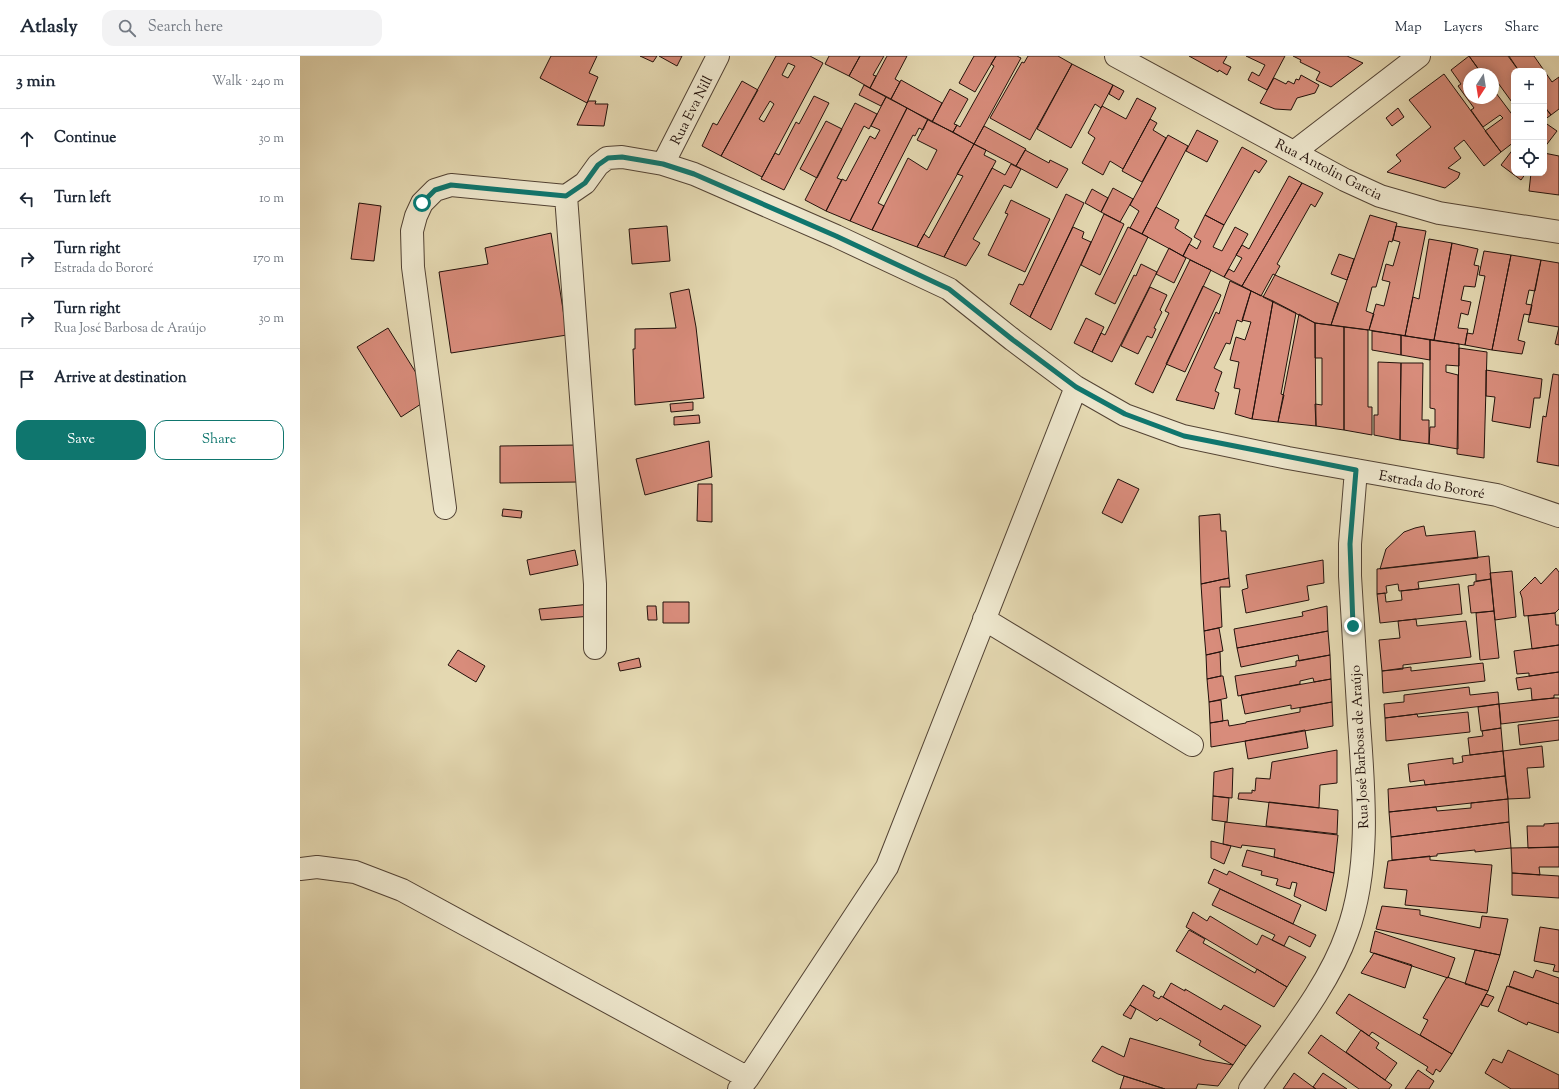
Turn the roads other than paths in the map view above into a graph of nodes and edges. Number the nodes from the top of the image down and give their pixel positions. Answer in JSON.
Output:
{"nodes":[{"id":1,"x":718,"y":56,"type":"edge"},
{"id":2,"x":1116,"y":56,"type":"edge"},
{"id":3,"x":1419,"y":56,"type":"edge"},
{"id":4,"x":1294,"y":152,"type":"junction"},
{"id":5,"x":663,"y":164,"type":"junction"},
{"id":6,"x":566,"y":196,"type":"junction"},
{"id":7,"x":1559,"y":232,"type":"edge"},
{"id":8,"x":1076,"y":387,"type":"junction"},
{"id":9,"x":1356,"y":470,"type":"junction"},
{"id":10,"x":445,"y":508,"type":"dead end"},
{"id":11,"x":1559,"y":516,"type":"edge"},
{"id":12,"x":984,"y":619,"type":"junction"},
{"id":13,"x":595,"y":648,"type":"dead end"},
{"id":14,"x":1192,"y":745,"type":"dead end"},
{"id":15,"x":300,"y":868,"type":"edge"},
{"id":16,"x":743,"y":1084,"type":"edge"},
{"id":17,"x":1250,"y":1089,"type":"edge"}],
"edges":[{"from":1,"to":5,"type":"street","name":"Rua Eva Nill"},
{"from":2,"to":4,"type":"street","name":"Rua Antolin Garcia"},
{"from":3,"to":4,"type":"street"},
{"from":4,"to":7,"type":"street","name":"Rua Antolin Garcia"},
{"from":5,"to":6,"type":"street","name":"Estrada do Bororé"},
{"from":5,"to":8,"type":"street","name":"Estrada do Bororé"},
{"from":6,"to":10,"type":"street"},
{"from":6,"to":13,"type":"street"},
{"from":8,"to":9,"type":"street","name":"Estrada do Bororé"},
{"from":8,"to":12,"type":"street"},
{"from":9,"to":11,"type":"street","name":"Estrada do Bororé"},
{"from":9,"to":17,"type":"street","name":"Rua José Barbosa de Araújo"},
{"from":12,"to":14,"type":"street"},
{"from":12,"to":16,"type":"street"},
{"from":15,"to":16,"type":"street"}]}
